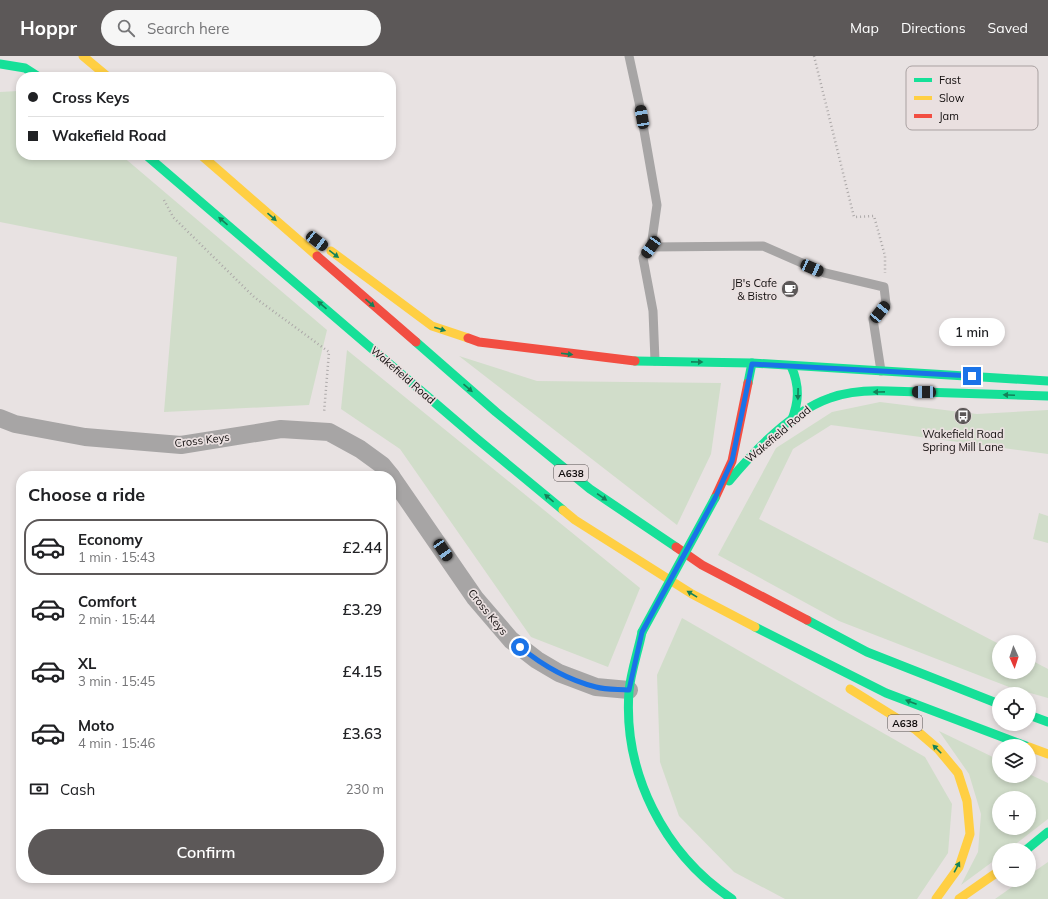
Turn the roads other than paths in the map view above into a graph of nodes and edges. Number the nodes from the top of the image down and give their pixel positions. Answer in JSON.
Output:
{"nodes":[{"id":1,"x":83,"y":56,"type":"edge"},
{"id":2,"x":629,"y":56,"type":"edge"},
{"id":3,"x":0,"y":64,"type":"edge"},
{"id":4,"x":31,"y":72,"type":"edge"},
{"id":5,"x":102,"y":72,"type":"edge"},
{"id":6,"x":152,"y":160,"type":"edge"},
{"id":7,"x":207,"y":160,"type":"edge"},
{"id":8,"x":208,"y":160,"type":"edge"},
{"id":9,"x":298,"y":226,"type":"dead end"},
{"id":10,"x":323,"y":246,"type":"dead end"},
{"id":11,"x":651,"y":247,"type":"junction"},
{"id":12,"x":655,"y":361,"type":"junction"},
{"id":13,"x":752,"y":364,"type":"junction"},
{"id":14,"x":791,"y":366,"type":"junction"},
{"id":15,"x":881,"y":371,"type":"junction"},
{"id":16,"x":1048,"y":381,"type":"edge"},
{"id":17,"x":1048,"y":396,"type":"edge"},
{"id":18,"x":0,"y":418,"type":"edge"},
{"id":19,"x":791,"y":422,"type":"junction"},
{"id":20,"x":387,"y":471,"type":"edge"},
{"id":21,"x":396,"y":483,"type":"edge"},
{"id":22,"x":715,"y":498,"type":"junction"},
{"id":23,"x":726,"y":613,"type":"junction"},
{"id":24,"x":814,"y":667,"type":"dead end"},
{"id":25,"x":841,"y":684,"type":"dead end"},
{"id":26,"x":629,"y":690,"type":"junction"},
{"id":27,"x":992,"y":701,"type":"edge"},
{"id":28,"x":1036,"y":718,"type":"edge"},
{"id":29,"x":1048,"y":722,"type":"edge"},
{"id":30,"x":1008,"y":739,"type":"edge"},
{"id":31,"x":1036,"y":750,"type":"edge"},
{"id":32,"x":1048,"y":754,"type":"edge"},
{"id":33,"x":1048,"y":832,"type":"edge"},
{"id":34,"x":1035,"y":843,"type":"edge"},
{"id":35,"x":992,"y":876,"type":"edge"},
{"id":36,"x":732,"y":899,"type":"edge"},
{"id":37,"x":936,"y":899,"type":"edge"},
{"id":38,"x":959,"y":899,"type":"edge"}],
"edges":[{"from":1,"to":5,"type":"main road"},
{"from":2,"to":11,"type":"lane"},
{"from":3,"to":4,"type":"main road"},
{"from":23,"to":6,"type":"main road","name":"Wakefield Road","number":"A638","one_way":true},
{"from":7,"to":27,"type":"main road","number":"A638","one_way":true},
{"from":8,"to":9,"type":"main road","number":"A638"},
{"from":10,"to":12,"type":"main road","one_way":true},
{"from":11,"to":12,"type":"lane"},
{"from":11,"to":15,"type":"lane"},
{"from":12,"to":13,"type":"main road","one_way":true},
{"from":13,"to":14,"type":"main road"},
{"from":13,"to":22,"type":"main road","name":"Wakefield Road"},
{"from":14,"to":15,"type":"main road"},
{"from":14,"to":19,"type":"main road","one_way":true},
{"from":15,"to":16,"type":"main road"},
{"from":17,"to":19,"type":"main road","name":"Wakefield Road","one_way":true},
{"from":18,"to":20,"type":"street","name":"Cross Keys"},
{"from":19,"to":22,"type":"main road","name":"Wakefield Road"},
{"from":21,"to":26,"type":"street","name":"Cross Keys"},
{"from":22,"to":26,"type":"main road","name":"Wakefield Road","bridge":true},
{"from":23,"to":24,"type":"main road","number":"A638"},
{"from":30,"to":23,"type":"main road","number":"A638","one_way":true},
{"from":37,"to":25,"type":"main road","number":"A638","one_way":true},
{"from":26,"to":36,"type":"main road","name":"Wakefield Road"},
{"from":28,"to":29,"type":"main road"},
{"from":31,"to":32,"type":"main road"},
{"from":33,"to":34,"type":"main road"},
{"from":35,"to":38,"type":"main road"}]}
